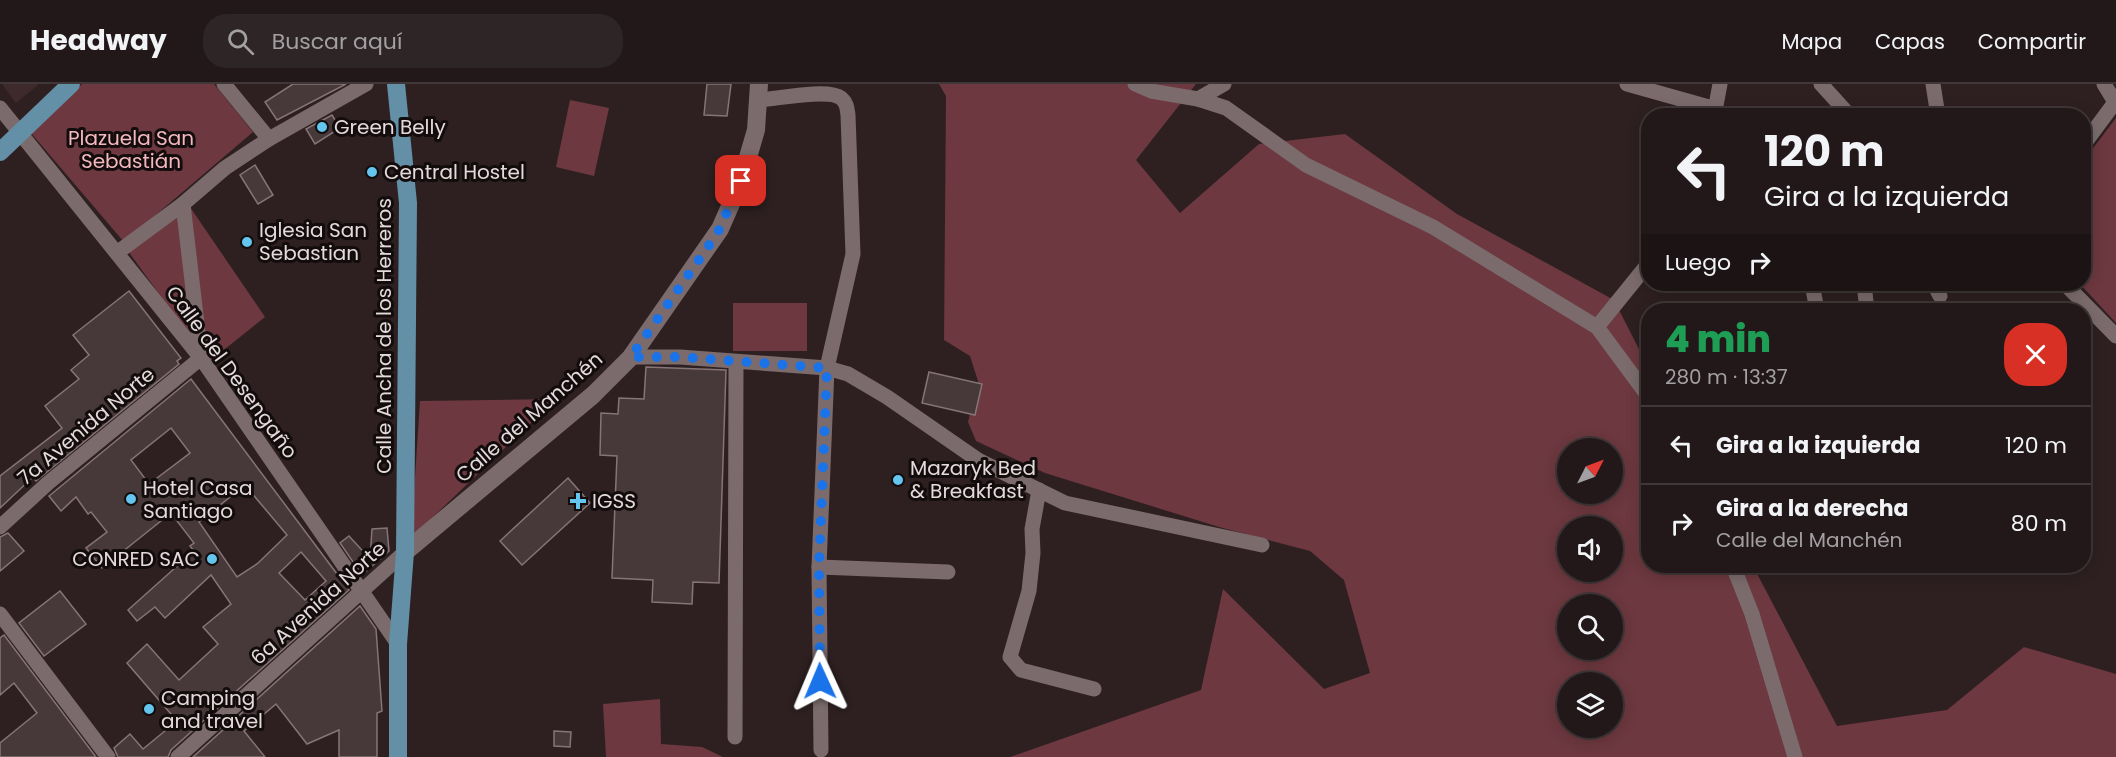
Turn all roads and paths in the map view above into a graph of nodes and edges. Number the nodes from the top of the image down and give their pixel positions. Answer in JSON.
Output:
{"nodes":[{"id":1,"x":71,"y":84,"type":"edge"},
{"id":2,"x":224,"y":84,"type":"edge"},
{"id":3,"x":366,"y":84,"type":"edge"},
{"id":4,"x":396,"y":84,"type":"edge"},
{"id":5,"x":1135,"y":84,"type":"edge"},
{"id":6,"x":1224,"y":84,"type":"edge"},
{"id":7,"x":1627,"y":84,"type":"edge"},
{"id":8,"x":1720,"y":84,"type":"edge"},
{"id":9,"x":1821,"y":84,"type":"edge"},
{"id":10,"x":1934,"y":84,"type":"edge"},
{"id":11,"x":2104,"y":84,"type":"edge"},
{"id":12,"x":759,"y":92,"type":"edge"},
{"id":13,"x":1198,"y":99,"type":"junction"},
{"id":14,"x":2116,"y":101,"type":"edge"},
{"id":15,"x":0,"y":108,"type":"edge"},
{"id":16,"x":1702,"y":108,"type":"edge"},
{"id":17,"x":1716,"y":108,"type":"edge"},
{"id":18,"x":1843,"y":108,"type":"edge"},
{"id":19,"x":1937,"y":108,"type":"edge"},
{"id":20,"x":20,"y":133,"type":"junction"},
{"id":21,"x":2091,"y":135,"type":"edge"},
{"id":22,"x":269,"y":139,"type":"junction"},
{"id":23,"x":0,"y":152,"type":"edge"},
{"id":24,"x":183,"y":204,"type":"junction"},
{"id":25,"x":117,"y":252,"type":"junction"},
{"id":26,"x":1641,"y":273,"type":"edge"},
{"id":27,"x":2072,"y":291,"type":"edge"},
{"id":28,"x":2084,"y":303,"type":"edge"},
{"id":29,"x":2091,"y":311,"type":"edge"},
{"id":30,"x":1597,"y":327,"type":"junction"},
{"id":31,"x":2116,"y":336,"type":"edge"},
{"id":32,"x":631,"y":357,"type":"junction"},
{"id":33,"x":201,"y":358,"type":"junction"},
{"id":34,"x":736,"y":363,"type":"junction"},
{"id":35,"x":827,"y":368,"type":"junction"},
{"id":36,"x":1641,"y":387,"type":"edge"},
{"id":37,"x":1039,"y":490,"type":"junction"},
{"id":38,"x":0,"y":527,"type":"edge"},
{"id":39,"x":1262,"y":545,"type":"dead end"},
{"id":40,"x":405,"y":552,"type":"junction"},
{"id":41,"x":819,"y":567,"type":"junction"},
{"id":42,"x":948,"y":572,"type":"dead end"},
{"id":43,"x":1736,"y":573,"type":"edge"},
{"id":44,"x":362,"y":592,"type":"junction"},
{"id":45,"x":0,"y":614,"type":"edge"},
{"id":46,"x":398,"y":644,"type":"junction"},
{"id":47,"x":1094,"y":689,"type":"dead end"},
{"id":48,"x":735,"y":737,"type":"dead end"},
{"id":49,"x":821,"y":750,"type":"dead end"},
{"id":50,"x":108,"y":757,"type":"edge"},
{"id":51,"x":178,"y":757,"type":"edge"},
{"id":52,"x":398,"y":757,"type":"edge"},
{"id":53,"x":1795,"y":757,"type":"edge"}],
"edges":[{"from":1,"to":20,"type":"main road"},
{"from":2,"to":22,"type":"street"},
{"from":3,"to":22,"type":"street"},
{"from":4,"to":40,"type":"main road","name":"Calle Ancha de los Herreros"},
{"from":5,"to":13,"type":"street"},
{"from":6,"to":13,"type":"street"},
{"from":7,"to":16,"type":"street"},
{"from":8,"to":17,"type":"street"},
{"from":9,"to":18,"type":"street"},
{"from":10,"to":19,"type":"street"},
{"from":11,"to":14,"type":"street"},
{"from":12,"to":32,"type":"street","name":"Calle del Manchén"},
{"from":12,"to":35,"type":"street"},
{"from":13,"to":30,"type":"street"},
{"from":14,"to":21,"type":"street"},
{"from":15,"to":20,"type":"street","name":"Calle del Desengaño"},
{"from":20,"to":23,"type":"main road"},
{"from":20,"to":25,"type":"street","name":"Calle del Desengaño"},
{"from":22,"to":24,"type":"street"},
{"from":24,"to":25,"type":"street"},
{"from":24,"to":33,"type":"street"},
{"from":25,"to":33,"type":"street","name":"Calle del Desengaño"},
{"from":26,"to":30,"type":"street"},
{"from":27,"to":28,"type":"street"},
{"from":29,"to":31,"type":"street"},
{"from":30,"to":36,"type":"street"},
{"from":32,"to":34,"type":"street"},
{"from":32,"to":40,"type":"street","name":"Calle del Manchén"},
{"from":33,"to":38,"type":"street","name":"7a Avenida Norte"},
{"from":33,"to":44,"type":"street","name":"Calle del Desengaño"},
{"from":34,"to":35,"type":"street"},
{"from":34,"to":48,"type":"street"},
{"from":35,"to":37,"type":"street"},
{"from":35,"to":41,"type":"street"},
{"from":37,"to":39,"type":"street"},
{"from":37,"to":47,"type":"street"},
{"from":40,"to":44,"type":"street","name":"6a Avenida Norte"},
{"from":40,"to":46,"type":"main road"},
{"from":41,"to":42,"type":"street"},
{"from":41,"to":49,"type":"street"},
{"from":43,"to":53,"type":"street"},
{"from":44,"to":46,"type":"street","name":"Calle del Desengaño"},
{"from":44,"to":51,"type":"street","name":"6a Avenida Norte"},
{"from":45,"to":50,"type":"street"},
{"from":46,"to":52,"type":"main road"}]}
